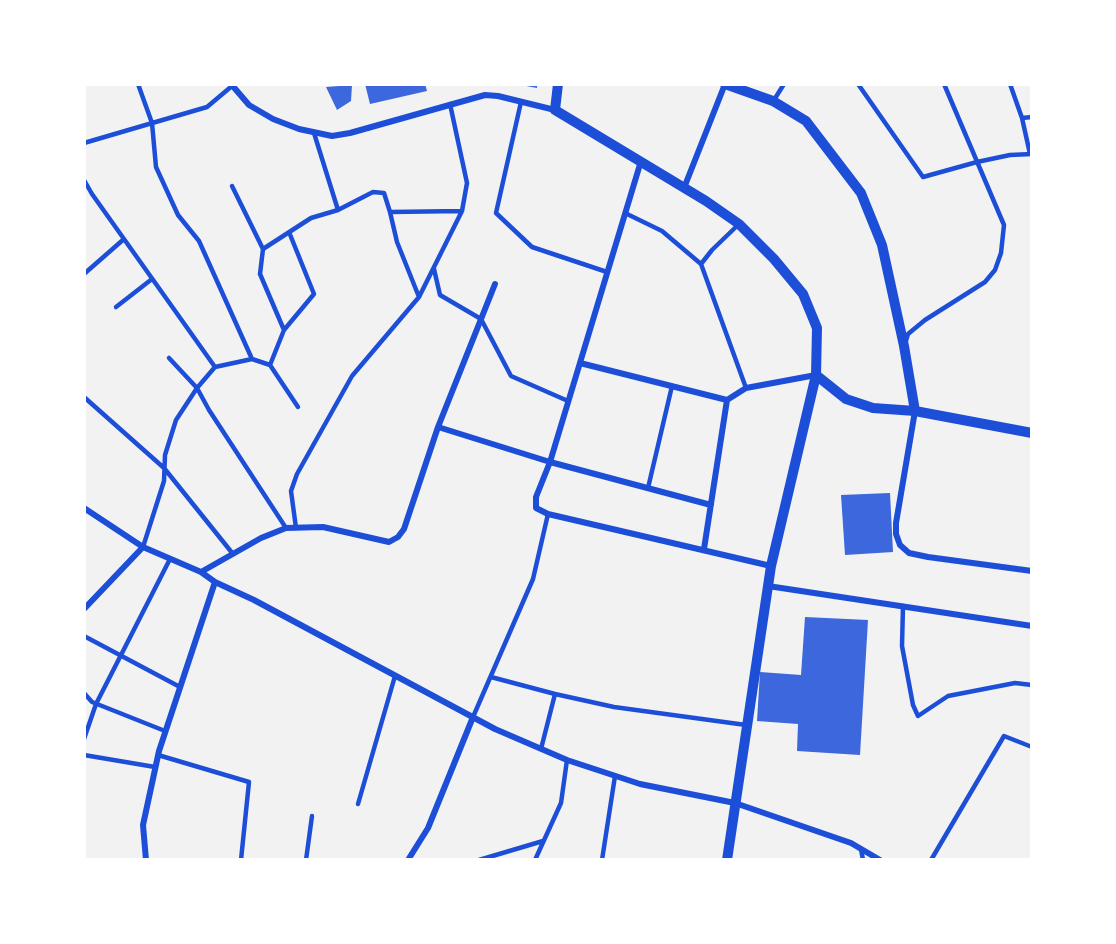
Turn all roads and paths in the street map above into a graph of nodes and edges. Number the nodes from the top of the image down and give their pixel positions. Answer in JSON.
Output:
{"nodes":[{"id":1,"x":138,"y":84,"type":"edge"},
{"id":2,"x":558,"y":84,"type":"edge"},
{"id":3,"x":725,"y":84,"type":"edge"},
{"id":4,"x":784,"y":84,"type":"edge"},
{"id":5,"x":858,"y":84,"type":"edge"},
{"id":6,"x":944,"y":84,"type":"edge"},
{"id":7,"x":1010,"y":84,"type":"edge"},
{"id":8,"x":231,"y":85,"type":"edge"},
{"id":9,"x":773,"y":101,"type":"junction"},
{"id":10,"x":521,"y":102,"type":"junction"},
{"id":11,"x":450,"y":104,"type":"junction"},
{"id":12,"x":555,"y":110,"type":"junction"},
{"id":13,"x":1032,"y":117,"type":"edge"},
{"id":14,"x":1022,"y":118,"type":"junction"},
{"id":15,"x":152,"y":123,"type":"junction"},
{"id":16,"x":314,"y":133,"type":"junction"},
{"id":17,"x":84,"y":143,"type":"edge"},
{"id":18,"x":1031,"y":154,"type":"edge"},
{"id":19,"x":641,"y":161,"type":"junction"},
{"id":20,"x":976,"y":162,"type":"junction"},
{"id":21,"x":84,"y":180,"type":"edge"},
{"id":22,"x":232,"y":186,"type":"dead end"},
{"id":23,"x":684,"y":188,"type":"junction"},
{"id":24,"x":338,"y":210,"type":"junction"},
{"id":25,"x":462,"y":211,"type":"junction"},
{"id":26,"x":390,"y":212,"type":"junction"},
{"id":27,"x":625,"y":213,"type":"junction"},
{"id":28,"x":739,"y":224,"type":"junction"},
{"id":29,"x":289,"y":232,"type":"junction"},
{"id":30,"x":124,"y":239,"type":"junction"},
{"id":31,"x":262,"y":249,"type":"junction"},
{"id":32,"x":701,"y":264,"type":"junction"},
{"id":33,"x":434,"y":268,"type":"junction"},
{"id":34,"x":607,"y":272,"type":"junction"},
{"id":35,"x":84,"y":274,"type":"edge"},
{"id":36,"x":152,"y":279,"type":"junction"},
{"id":37,"x":495,"y":284,"type":"dead end"},
{"id":38,"x":419,"y":297,"type":"junction"},
{"id":39,"x":116,"y":307,"type":"dead end"},
{"id":40,"x":481,"y":320,"type":"junction"},
{"id":41,"x":284,"y":330,"type":"junction"},
{"id":42,"x":904,"y":346,"type":"junction"},
{"id":43,"x":169,"y":358,"type":"dead end"},
{"id":44,"x":252,"y":359,"type":"junction"},
{"id":45,"x":580,"y":363,"type":"junction"},
{"id":46,"x":270,"y":364,"type":"junction"},
{"id":47,"x":215,"y":367,"type":"junction"},
{"id":48,"x":816,"y":375,"type":"junction"},
{"id":49,"x":672,"y":386,"type":"junction"},
{"id":50,"x":197,"y":388,"type":"junction"},
{"id":51,"x":746,"y":388,"type":"junction"},
{"id":52,"x":84,"y":397,"type":"edge"},
{"id":53,"x":727,"y":400,"type":"junction"},
{"id":54,"x":568,"y":401,"type":"junction"},
{"id":55,"x":298,"y":407,"type":"dead end"},
{"id":56,"x":915,"y":411,"type":"junction"},
{"id":57,"x":438,"y":428,"type":"junction"},
{"id":58,"x":1032,"y":433,"type":"edge"},
{"id":59,"x":550,"y":462,"type":"junction"},
{"id":60,"x":164,"y":468,"type":"junction"},
{"id":61,"x":648,"y":488,"type":"junction"},
{"id":62,"x":711,"y":505,"type":"junction"},
{"id":63,"x":84,"y":508,"type":"edge"},
{"id":64,"x":548,"y":514,"type":"junction"},
{"id":65,"x":286,"y":528,"type":"junction"},
{"id":66,"x":296,"y":528,"type":"junction"},
{"id":67,"x":143,"y":547,"type":"junction"},
{"id":68,"x":704,"y":549,"type":"junction"},
{"id":69,"x":233,"y":554,"type":"junction"},
{"id":70,"x":170,"y":559,"type":"junction"},
{"id":71,"x":771,"y":566,"type":"junction"},
{"id":72,"x":1032,"y":571,"type":"edge"},
{"id":73,"x":201,"y":572,"type":"junction"},
{"id":74,"x":215,"y":582,"type":"junction"},
{"id":75,"x":768,"y":586,"type":"junction"},
{"id":76,"x":903,"y":606,"type":"junction"},
{"id":77,"x":84,"y":609,"type":"edge"},
{"id":78,"x":1032,"y":626,"type":"edge"},
{"id":79,"x":84,"y":636,"type":"edge"},
{"id":80,"x":122,"y":656,"type":"junction"},
{"id":81,"x":395,"y":676,"type":"junction"},
{"id":82,"x":491,"y":677,"type":"junction"},
{"id":83,"x":1032,"y":685,"type":"edge"},
{"id":84,"x":180,"y":687,"type":"junction"},
{"id":85,"x":84,"y":693,"type":"edge"},
{"id":86,"x":555,"y":694,"type":"junction"},
{"id":87,"x":96,"y":704,"type":"junction"},
{"id":88,"x":473,"y":717,"type":"junction"},
{"id":89,"x":749,"y":725,"type":"junction"},
{"id":90,"x":165,"y":731,"type":"junction"},
{"id":91,"x":84,"y":739,"type":"edge"},
{"id":92,"x":1032,"y":747,"type":"edge"},
{"id":93,"x":541,"y":749,"type":"junction"},
{"id":94,"x":84,"y":755,"type":"edge"},
{"id":95,"x":158,"y":755,"type":"junction"},
{"id":96,"x":567,"y":760,"type":"junction"},
{"id":97,"x":155,"y":766,"type":"junction"},
{"id":98,"x":615,"y":776,"type":"junction"},
{"id":99,"x":735,"y":803,"type":"junction"},
{"id":100,"x":358,"y":804,"type":"dead end"},
{"id":101,"x":312,"y":816,"type":"dead end"},
{"id":102,"x":543,"y":841,"type":"junction"},
{"id":103,"x":861,"y":849,"type":"junction"},
{"id":104,"x":146,"y":860,"type":"edge"},
{"id":105,"x":241,"y":860,"type":"edge"},
{"id":106,"x":306,"y":860,"type":"edge"},
{"id":107,"x":408,"y":860,"type":"edge"},
{"id":108,"x":478,"y":860,"type":"edge"},
{"id":109,"x":535,"y":860,"type":"edge"},
{"id":110,"x":602,"y":860,"type":"edge"},
{"id":111,"x":727,"y":860,"type":"edge"},
{"id":112,"x":863,"y":860,"type":"edge"},
{"id":113,"x":880,"y":860,"type":"edge"},
{"id":114,"x":931,"y":860,"type":"edge"}],
"edges":[{"from":1,"to":15,"type":"lane"},
{"from":2,"to":12,"type":"street"},
{"from":3,"to":9,"type":"street"},
{"from":3,"to":23,"type":"street"},
{"from":4,"to":9,"type":"lane"},
{"from":5,"to":20,"type":"lane"},
{"from":6,"to":20,"type":"lane"},
{"from":7,"to":14,"type":"lane"},
{"from":8,"to":15,"type":"lane"},
{"from":8,"to":16,"type":"street"},
{"from":9,"to":42,"type":"street"},
{"from":10,"to":11,"type":"street"},
{"from":10,"to":12,"type":"street"},
{"from":10,"to":34,"type":"lane"},
{"from":11,"to":16,"type":"street"},
{"from":11,"to":25,"type":"lane"},
{"from":12,"to":19,"type":"street"},
{"from":13,"to":14,"type":"lane"},
{"from":14,"to":18,"type":"lane"},
{"from":15,"to":17,"type":"lane"},
{"from":15,"to":44,"type":"lane"},
{"from":16,"to":24,"type":"lane"},
{"from":18,"to":20,"type":"lane"},
{"from":19,"to":23,"type":"street"},
{"from":19,"to":27,"type":"street"},
{"from":20,"to":42,"type":"lane"},
{"from":21,"to":30,"type":"lane"},
{"from":22,"to":31,"type":"lane"},
{"from":23,"to":28,"type":"street"},
{"from":24,"to":26,"type":"lane"},
{"from":24,"to":29,"type":"lane"},
{"from":25,"to":26,"type":"lane"},
{"from":25,"to":33,"type":"lane"},
{"from":26,"to":38,"type":"lane"},
{"from":27,"to":32,"type":"lane"},
{"from":27,"to":34,"type":"street"},
{"from":28,"to":32,"type":"lane"},
{"from":28,"to":48,"type":"street"},
{"from":29,"to":31,"type":"lane"},
{"from":29,"to":41,"type":"lane"},
{"from":30,"to":35,"type":"lane"},
{"from":30,"to":36,"type":"lane"},
{"from":31,"to":41,"type":"lane"},
{"from":32,"to":51,"type":"lane"},
{"from":33,"to":38,"type":"lane"},
{"from":33,"to":40,"type":"lane"},
{"from":34,"to":45,"type":"street"},
{"from":36,"to":39,"type":"lane"},
{"from":36,"to":47,"type":"lane"},
{"from":37,"to":40,"type":"street"},
{"from":38,"to":66,"type":"lane"},
{"from":40,"to":54,"type":"lane"},
{"from":40,"to":57,"type":"street"},
{"from":41,"to":46,"type":"lane"},
{"from":42,"to":56,"type":"street"},
{"from":43,"to":50,"type":"lane"},
{"from":44,"to":46,"type":"lane"},
{"from":44,"to":47,"type":"lane"},
{"from":45,"to":49,"type":"street"},
{"from":45,"to":54,"type":"street"},
{"from":46,"to":55,"type":"lane"},
{"from":47,"to":50,"type":"lane"},
{"from":48,"to":51,"type":"street"},
{"from":48,"to":56,"type":"street"},
{"from":48,"to":71,"type":"street"},
{"from":49,"to":53,"type":"street"},
{"from":49,"to":61,"type":"lane"},
{"from":50,"to":60,"type":"lane"},
{"from":50,"to":65,"type":"lane"},
{"from":51,"to":53,"type":"street"},
{"from":52,"to":60,"type":"lane"},
{"from":53,"to":62,"type":"street"},
{"from":54,"to":59,"type":"street"},
{"from":56,"to":58,"type":"street"},
{"from":56,"to":72,"type":"street"},
{"from":57,"to":59,"type":"street"},
{"from":57,"to":66,"type":"street"},
{"from":59,"to":61,"type":"street"},
{"from":59,"to":64,"type":"street"},
{"from":60,"to":67,"type":"lane"},
{"from":60,"to":69,"type":"lane"},
{"from":61,"to":62,"type":"street"},
{"from":62,"to":68,"type":"street"},
{"from":63,"to":67,"type":"street"},
{"from":64,"to":68,"type":"street"},
{"from":64,"to":82,"type":"lane"},
{"from":65,"to":66,"type":"street"},
{"from":65,"to":69,"type":"street"},
{"from":67,"to":70,"type":"street"},
{"from":67,"to":77,"type":"street"},
{"from":68,"to":71,"type":"street"},
{"from":69,"to":73,"type":"street"},
{"from":70,"to":73,"type":"street"},
{"from":70,"to":80,"type":"lane"},
{"from":71,"to":75,"type":"street"},
{"from":73,"to":74,"type":"street"},
{"from":74,"to":81,"type":"street"},
{"from":74,"to":84,"type":"street"},
{"from":75,"to":76,"type":"street"},
{"from":75,"to":89,"type":"street"},
{"from":76,"to":78,"type":"street"},
{"from":76,"to":83,"type":"lane"},
{"from":79,"to":80,"type":"lane"},
{"from":80,"to":84,"type":"lane"},
{"from":80,"to":87,"type":"lane"},
{"from":81,"to":88,"type":"street"},
{"from":81,"to":100,"type":"lane"},
{"from":82,"to":86,"type":"lane"},
{"from":82,"to":88,"type":"lane"},
{"from":84,"to":90,"type":"street"},
{"from":85,"to":87,"type":"lane"},
{"from":86,"to":89,"type":"lane"},
{"from":86,"to":93,"type":"lane"},
{"from":87,"to":90,"type":"lane"},
{"from":87,"to":91,"type":"lane"},
{"from":88,"to":93,"type":"street"},
{"from":88,"to":107,"type":"street"},
{"from":89,"to":99,"type":"street"},
{"from":90,"to":95,"type":"street"},
{"from":92,"to":114,"type":"lane"},
{"from":93,"to":96,"type":"street"},
{"from":94,"to":97,"type":"lane"},
{"from":95,"to":97,"type":"street"},
{"from":95,"to":105,"type":"lane"},
{"from":96,"to":98,"type":"street"},
{"from":96,"to":102,"type":"lane"},
{"from":97,"to":104,"type":"street"},
{"from":98,"to":99,"type":"street"},
{"from":98,"to":110,"type":"lane"},
{"from":99,"to":103,"type":"street"},
{"from":99,"to":111,"type":"street"},
{"from":101,"to":106,"type":"lane"},
{"from":102,"to":108,"type":"lane"},
{"from":102,"to":109,"type":"lane"},
{"from":103,"to":112,"type":"lane"},
{"from":103,"to":113,"type":"street"}]}
